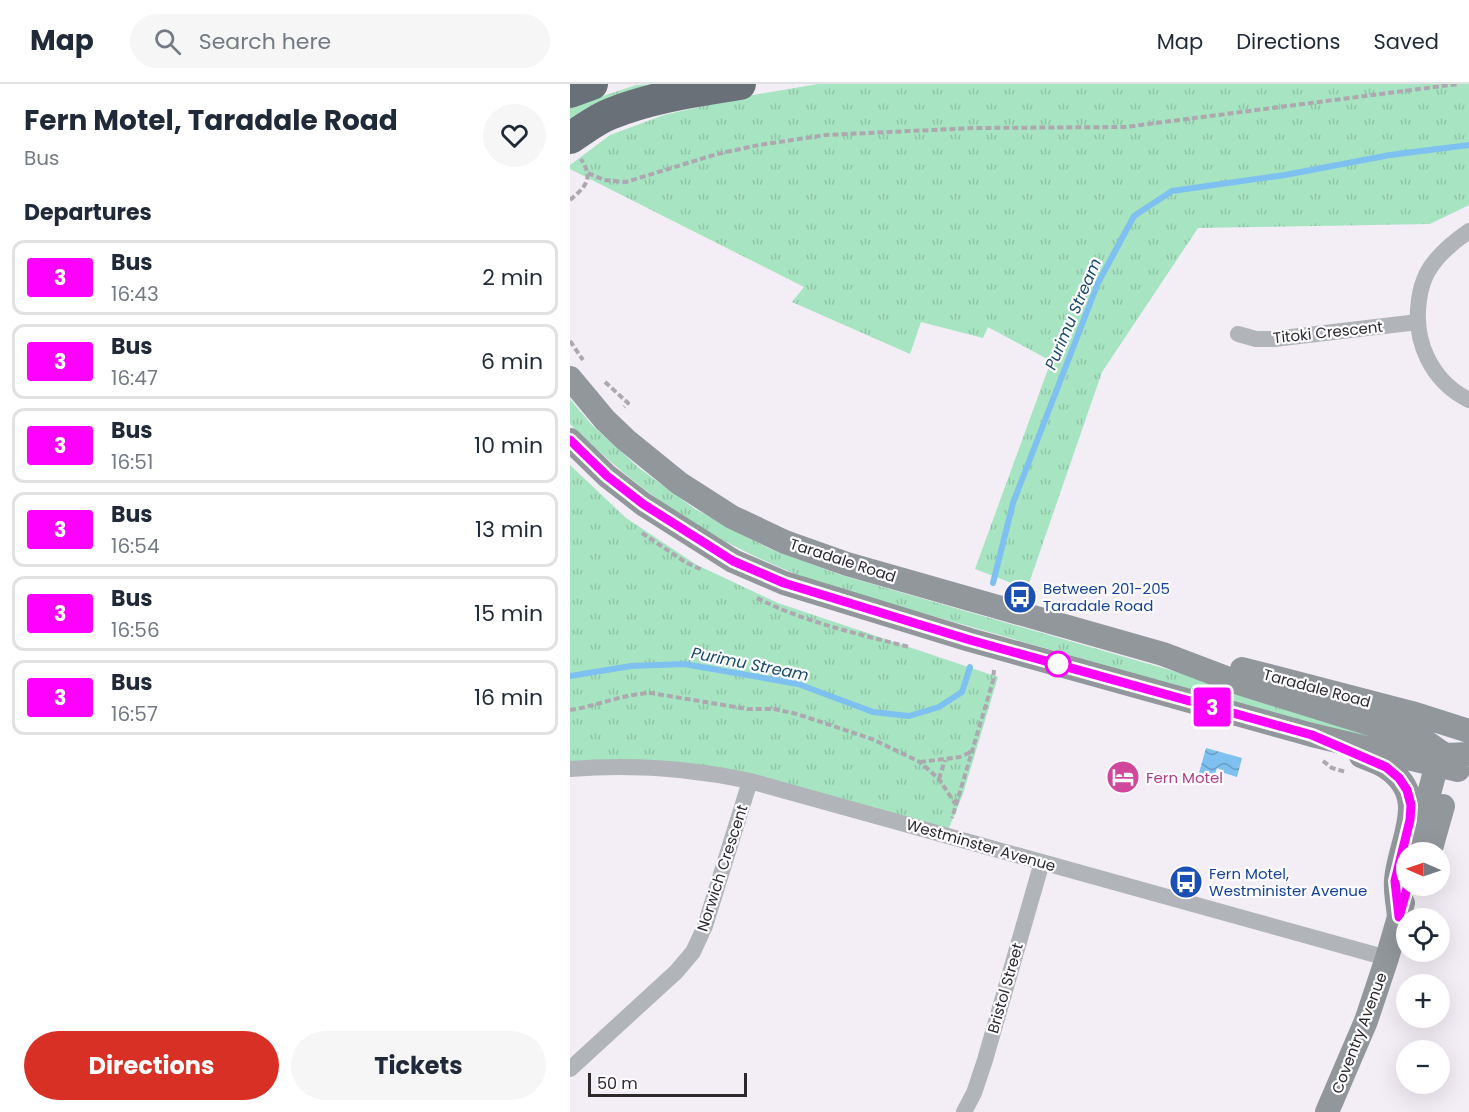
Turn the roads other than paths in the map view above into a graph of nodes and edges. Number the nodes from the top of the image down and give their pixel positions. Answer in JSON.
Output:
{"nodes":[{"id":1,"x":592,"y":84,"type":"edge"},
{"id":2,"x":740,"y":84,"type":"edge"},
{"id":3,"x":570,"y":92,"type":"edge"},
{"id":4,"x":573,"y":144,"type":"edge"},
{"id":5,"x":1469,"y":231,"type":"edge"},
{"id":6,"x":1418,"y":322,"type":"junction"},
{"id":7,"x":1238,"y":334,"type":"dead end"},
{"id":8,"x":570,"y":378,"type":"edge"},
{"id":9,"x":1469,"y":400,"type":"edge"},
{"id":10,"x":570,"y":440,"type":"edge"},
{"id":11,"x":1163,"y":654,"type":"junction"},
{"id":12,"x":1469,"y":731,"type":"edge"},
{"id":13,"x":1312,"y":735,"type":"junction"},
{"id":14,"x":1455,"y":763,"type":"edge"},
{"id":15,"x":570,"y":769,"type":"edge"},
{"id":16,"x":750,"y":781,"type":"junction"},
{"id":17,"x":1418,"y":842,"type":"edge"},
{"id":18,"x":1433,"y":842,"type":"edge"},
{"id":19,"x":1042,"y":862,"type":"junction"},
{"id":20,"x":1398,"y":908,"type":"edge"},
{"id":21,"x":1396,"y":928,"type":"edge"},
{"id":22,"x":1388,"y":958,"type":"junction"},
{"id":23,"x":587,"y":1052,"type":"junction"},
{"id":24,"x":570,"y":1059,"type":"edge"},
{"id":25,"x":570,"y":1069,"type":"edge"},
{"id":26,"x":964,"y":1112,"type":"edge"},
{"id":27,"x":1327,"y":1112,"type":"edge"}],
"edges":[{"from":1,"to":3,"type":"highway"},
{"from":2,"to":4,"type":"highway"},
{"from":5,"to":6,"type":"street"},
{"from":6,"to":7,"type":"street","name":"Titoki Crescent"},
{"from":6,"to":9,"type":"street"},
{"from":8,"to":11,"type":"main road","name":"Taradale Road"},
{"from":10,"to":13,"type":"main road"},
{"from":11,"to":12,"type":"main road","name":"Taradale Road"},
{"from":11,"to":14,"type":"main road","name":"Taradale Road"},
{"from":13,"to":14,"type":"main road"},
{"from":13,"to":20,"type":"main road"},
{"from":14,"to":17,"type":"main road"},
{"from":14,"to":18,"type":"main road"},
{"from":15,"to":16,"type":"street","name":"Westminster Avenue"},
{"from":16,"to":19,"type":"street","name":"Westminster Avenue"},
{"from":16,"to":23,"type":"street","name":"Norwich Crescent"},
{"from":19,"to":22,"type":"street","name":"Westminster Avenue"},
{"from":19,"to":26,"type":"street","name":"Bristol Street"},
{"from":21,"to":22,"type":"main road","name":"Coventry Avenue"},
{"from":22,"to":27,"type":"main road","name":"Coventry Avenue"},
{"from":23,"to":24,"type":"street","name":"Norwich Crescent"},
{"from":23,"to":25,"type":"street","name":"Norwich Crescent"}]}
